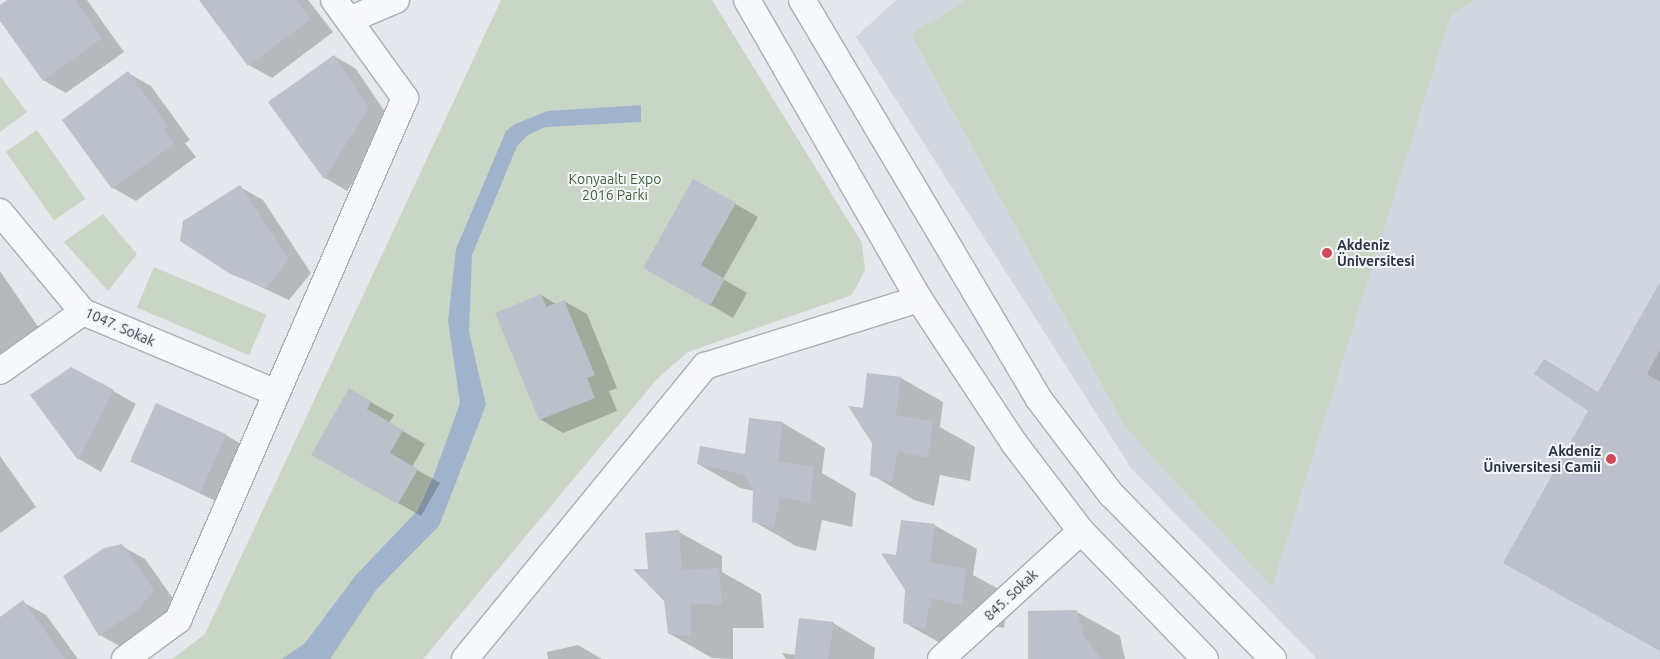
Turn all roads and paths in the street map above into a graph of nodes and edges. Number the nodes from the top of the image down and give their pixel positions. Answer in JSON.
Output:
{"nodes":[{"id":1,"x":396,"y":0,"type":"edge"},
{"id":2,"x":747,"y":0,"type":"edge"},
{"id":3,"x":802,"y":0,"type":"edge"},
{"id":4,"x":341,"y":10,"type":"edge"},
{"id":5,"x":0,"y":212,"type":"edge"},
{"id":6,"x":920,"y":299,"type":"junction"},
{"id":7,"x":83,"y":312,"type":"junction"},
{"id":8,"x":0,"y":371,"type":"edge"},
{"id":9,"x":277,"y":392,"type":"junction"},
{"id":10,"x":1081,"y":531,"type":"junction"},
{"id":11,"x":125,"y":659,"type":"edge"},
{"id":12,"x":465,"y":659,"type":"edge"},
{"id":13,"x":941,"y":659,"type":"edge"},
{"id":14,"x":1205,"y":659,"type":"edge"},
{"id":15,"x":1273,"y":659,"type":"edge"}],
"edges":[{"from":1,"to":4,"type":"street"},
{"from":2,"to":6,"type":"street"},
{"from":3,"to":15,"type":"street"},
{"from":4,"to":9,"type":"street"},
{"from":5,"to":7,"type":"street","name":"1047. Sokak"},
{"from":6,"to":10,"type":"street"},
{"from":6,"to":12,"type":"street"},
{"from":7,"to":8,"type":"street"},
{"from":7,"to":9,"type":"street","name":"1047. Sokak"},
{"from":9,"to":11,"type":"street"},
{"from":10,"to":13,"type":"street","name":"845. Sokak"},
{"from":10,"to":14,"type":"street"}]}
